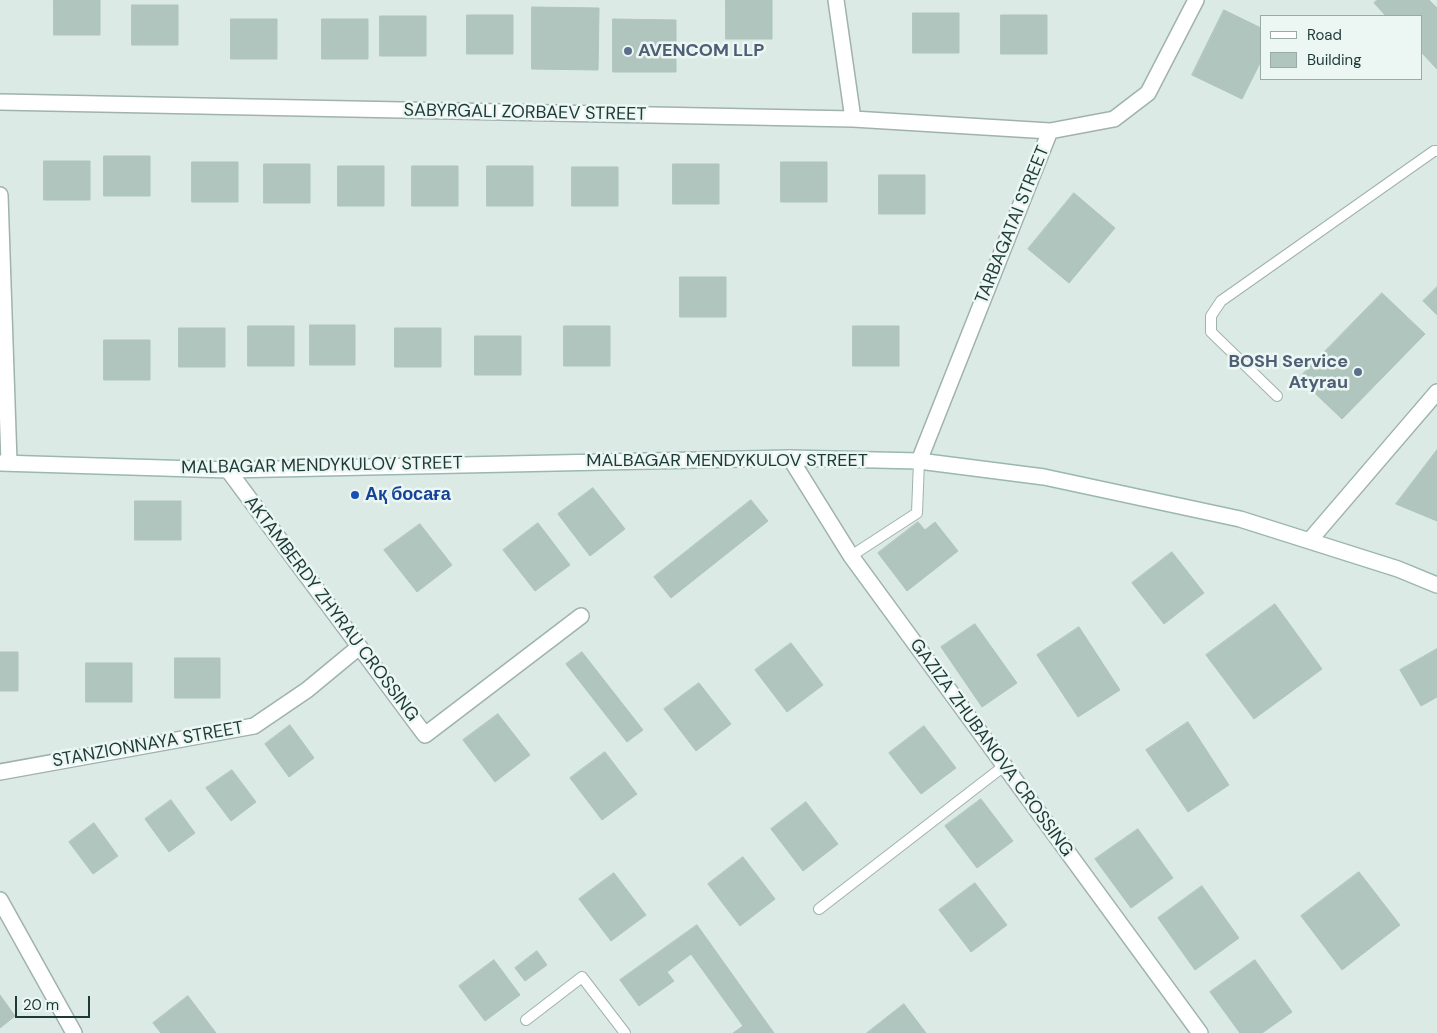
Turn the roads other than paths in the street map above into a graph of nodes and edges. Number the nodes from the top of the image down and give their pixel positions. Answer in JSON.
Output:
{"nodes":[{"id":1,"x":836,"y":0,"type":"edge"},
{"id":2,"x":1196,"y":0,"type":"edge"},
{"id":3,"x":0,"y":102,"type":"edge"},
{"id":4,"x":853,"y":119,"type":"junction"},
{"id":5,"x":1050,"y":131,"type":"junction"},
{"id":6,"x":1437,"y":151,"type":"edge"},
{"id":7,"x":0,"y":195,"type":"edge"},
{"id":8,"x":1437,"y":392,"type":"edge"},
{"id":9,"x":1277,"y":396,"type":"dead end"},
{"id":10,"x":790,"y":458,"type":"junction"},
{"id":11,"x":919,"y":461,"type":"junction"},
{"id":12,"x":5,"y":463,"type":"edge"},
{"id":13,"x":228,"y":470,"type":"junction"},
{"id":14,"x":1310,"y":540,"type":"junction"},
{"id":15,"x":851,"y":556,"type":"junction"},
{"id":16,"x":1437,"y":586,"type":"edge"},
{"id":17,"x":581,"y":616,"type":"dead end"},
{"id":18,"x":359,"y":647,"type":"junction"},
{"id":19,"x":1004,"y":766,"type":"junction"},
{"id":20,"x":0,"y":772,"type":"edge"},
{"id":21,"x":0,"y":900,"type":"edge"},
{"id":22,"x":819,"y":909,"type":"dead end"},
{"id":23,"x":526,"y":1020,"type":"dead end"},
{"id":24,"x":74,"y":1033,"type":"edge"},
{"id":25,"x":625,"y":1033,"type":"edge"},
{"id":26,"x":1200,"y":1033,"type":"edge"}],
"edges":[{"from":1,"to":4,"type":"street"},
{"from":2,"to":5,"type":"street","name":"TARBAGATAI STREET"},
{"from":3,"to":4,"type":"street","name":"SABYRGALI ZORBAEV STREET"},
{"from":4,"to":5,"type":"street","name":"SABYRGALI ZORBAEV STREET"},
{"from":5,"to":11,"type":"street","name":"TARBAGATAI STREET"},
{"from":6,"to":9,"type":"lane"},
{"from":7,"to":12,"type":"street"},
{"from":8,"to":14,"type":"street"},
{"from":10,"to":11,"type":"street","name":"MALBAGAR MENDYKULOV STREET"},
{"from":10,"to":13,"type":"street","name":"MALBAGAR MENDYKULOV STREET"},
{"from":10,"to":15,"type":"street","name":"GAZIZA ZHUBANOVA CROSSING"},
{"from":11,"to":14,"type":"street","name":"MALBAGAR MENDYKULOV STREET"},
{"from":11,"to":15,"type":"lane"},
{"from":12,"to":13,"type":"street","name":"MALBAGAR MENDYKULOV STREET"},
{"from":13,"to":18,"type":"street","name":"AKTAMBERDY ZHYRAU CROSSING"},
{"from":14,"to":16,"type":"street","name":"MALBAGAR MENDYKULOV STREET"},
{"from":15,"to":19,"type":"street","name":"GAZIZA ZHUBANOVA CROSSING"},
{"from":17,"to":18,"type":"street","name":"AKTAMBERDY ZHYRAU CROSSING"},
{"from":18,"to":20,"type":"street","name":"STANZIONNAYA STREET"},
{"from":19,"to":22,"type":"lane"},
{"from":19,"to":26,"type":"street","name":"GAZIZA ZHUBANOVA CROSSING"},
{"from":21,"to":24,"type":"street"},
{"from":23,"to":25,"type":"lane"}]}
